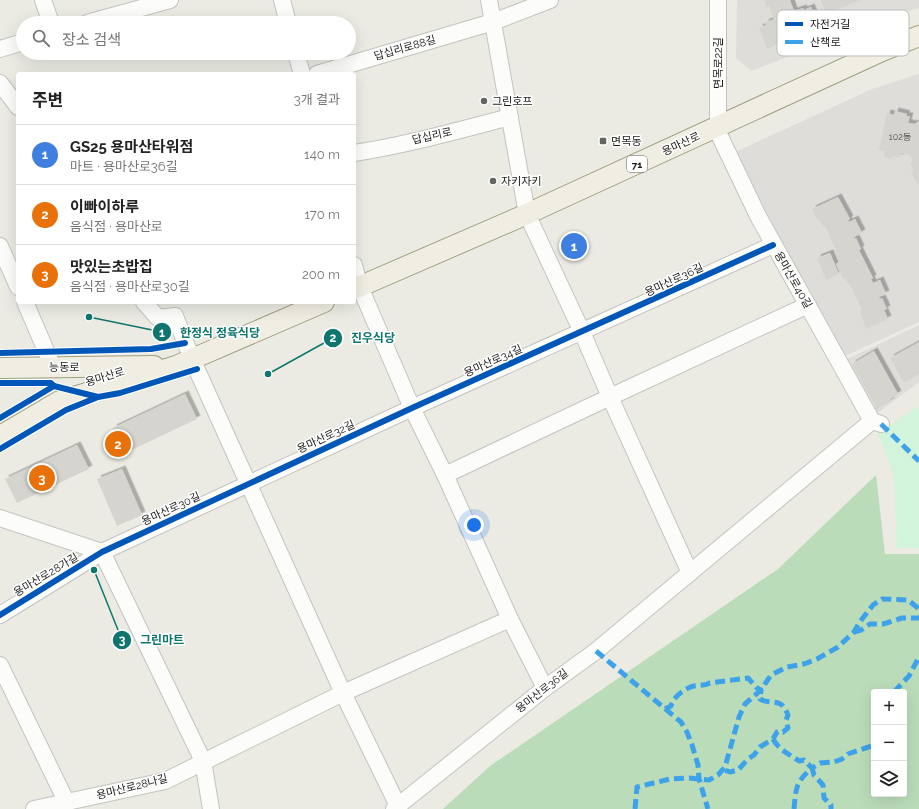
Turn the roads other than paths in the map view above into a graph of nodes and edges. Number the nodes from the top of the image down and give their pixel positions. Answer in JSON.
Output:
{"nodes":[{"id":1,"x":43,"y":0,"type":"edge"},
{"id":2,"x":170,"y":0,"type":"edge"},
{"id":3,"x":282,"y":0,"type":"edge"},
{"id":4,"x":489,"y":0,"type":"edge"},
{"id":5,"x":550,"y":0,"type":"edge"},
{"id":6,"x":718,"y":0,"type":"edge"},
{"id":7,"x":49,"y":16,"type":"edge"},
{"id":8,"x":112,"y":16,"type":"edge"},
{"id":9,"x":286,"y":16,"type":"edge"},
{"id":10,"x":493,"y":22,"type":"junction"},
{"id":11,"x":919,"y":36,"type":"edge"},
{"id":12,"x":909,"y":40,"type":"edge"},
{"id":13,"x":16,"y":44,"type":"edge"},
{"id":14,"x":0,"y":49,"type":"edge"},
{"id":15,"x":870,"y":56,"type":"edge"},
{"id":16,"x":298,"y":60,"type":"edge"},
{"id":17,"x":301,"y":72,"type":"edge"},
{"id":18,"x":324,"y":72,"type":"edge"},
{"id":19,"x":0,"y":83,"type":"edge"},
{"id":20,"x":16,"y":104,"type":"edge"},
{"id":21,"x":510,"y":117,"type":"junction"},
{"id":22,"x":717,"y":127,"type":"junction"},
{"id":23,"x":356,"y":153,"type":"edge"},
{"id":24,"x":527,"y":214,"type":"junction"},
{"id":25,"x":773,"y":245,"type":"junction"},
{"id":26,"x":0,"y":246,"type":"edge"},
{"id":27,"x":16,"y":282,"type":"edge"},
{"id":28,"x":357,"y":288,"type":"edge"},
{"id":29,"x":25,"y":304,"type":"edge"},
{"id":30,"x":146,"y":304,"type":"edge"},
{"id":31,"x":319,"y":304,"type":"edge"},
{"id":32,"x":808,"y":305,"type":"junction"},
{"id":33,"x":582,"y":332,"type":"junction"},
{"id":34,"x":184,"y":363,"type":"junction"},
{"id":35,"x":53,"y":367,"type":"junction"},
{"id":36,"x":0,"y":368,"type":"edge"},
{"id":37,"x":610,"y":397,"type":"junction"},
{"id":38,"x":412,"y":408,"type":"junction"},
{"id":39,"x":876,"y":423,"type":"joint"},
{"id":40,"x":0,"y":436,"type":"edge"},
{"id":41,"x":444,"y":475,"type":"junction"},
{"id":42,"x":249,"y":484,"type":"junction"},
{"id":43,"x":0,"y":518,"type":"edge"},
{"id":44,"x":102,"y":552,"type":"junction"},
{"id":45,"x":690,"y":573,"type":"junction"},
{"id":46,"x":0,"y":615,"type":"edge"},
{"id":47,"x":510,"y":619,"type":"junction"},
{"id":48,"x":0,"y":665,"type":"edge"},
{"id":49,"x":545,"y":688,"type":"junction"},
{"id":50,"x":343,"y":693,"type":"junction"},
{"id":51,"x":203,"y":761,"type":"junction"},
{"id":52,"x":67,"y":802,"type":"junction"},
{"id":53,"x":396,"y":808,"type":"edge"},
{"id":54,"x":34,"y":809,"type":"edge"},
{"id":55,"x":211,"y":809,"type":"edge"}],
"edges":[{"from":1,"to":7,"type":"street"},
{"from":2,"to":8,"type":"street"},
{"from":3,"to":9,"type":"street"},
{"from":4,"to":10,"type":"street"},
{"from":5,"to":10,"type":"street","name":"답십리로88길"},
{"from":6,"to":22,"type":"street","name":"면목로22길"},
{"from":10,"to":18,"type":"street","name":"답십리로88길"},
{"from":10,"to":21,"type":"street"},
{"from":11,"to":12,"type":"main road","name":"용마산로","number":"71"},
{"from":13,"to":14,"type":"street"},
{"from":15,"to":22,"type":"main road","name":"용마산로","number":"71"},
{"from":16,"to":17,"type":"street"},
{"from":19,"to":20,"type":"street"},
{"from":21,"to":23,"type":"street","name":"답십리로"},
{"from":21,"to":24,"type":"street"},
{"from":22,"to":24,"type":"main road","name":"용마산로","number":"71"},
{"from":22,"to":25,"type":"street","name":"용마산로40길"},
{"from":24,"to":28,"type":"main road","name":"용마산로","number":"71"},
{"from":24,"to":33,"type":"street"},
{"from":25,"to":32,"type":"street","name":"용마산로40길"},
{"from":25,"to":33,"type":"street","name":"용마산로36길"},
{"from":26,"to":27,"type":"street"},
{"from":28,"to":38,"type":"street"},
{"from":29,"to":35,"type":"street"},
{"from":30,"to":34,"type":"street"},
{"from":31,"to":34,"type":"main road","name":"용마산로"},
{"from":32,"to":37,"type":"street"},
{"from":32,"to":39,"type":"street","name":"용마산로40길"},
{"from":33,"to":37,"type":"street"},
{"from":33,"to":38,"type":"street","name":"용마산로34길"},
{"from":34,"to":35,"type":"main road","name":"능동로"},
{"from":34,"to":40,"type":"main road","name":"용마산로"},
{"from":34,"to":42,"type":"street"},
{"from":35,"to":36,"type":"main road","name":"능동로"},
{"from":37,"to":41,"type":"street"},
{"from":37,"to":45,"type":"street"},
{"from":38,"to":41,"type":"street"},
{"from":38,"to":42,"type":"street","name":"용마산로32길"},
{"from":39,"to":45,"type":"street","name":"용마산로36길"},
{"from":41,"to":47,"type":"street"},
{"from":42,"to":44,"type":"street","name":"용마산로30길"},
{"from":42,"to":50,"type":"street"},
{"from":43,"to":44,"type":"street"},
{"from":44,"to":46,"type":"street","name":"용마산로28가길"},
{"from":44,"to":51,"type":"street"},
{"from":45,"to":49,"type":"street","name":"용마산로36길"},
{"from":47,"to":49,"type":"street"},
{"from":47,"to":50,"type":"street"},
{"from":48,"to":52,"type":"street"},
{"from":49,"to":53,"type":"street","name":"용마산로36길"},
{"from":50,"to":51,"type":"street"},
{"from":50,"to":53,"type":"street"},
{"from":51,"to":52,"type":"street","name":"용마산로28나길"},
{"from":51,"to":55,"type":"street"},
{"from":52,"to":54,"type":"street","name":"용마산로28나길"}]}
